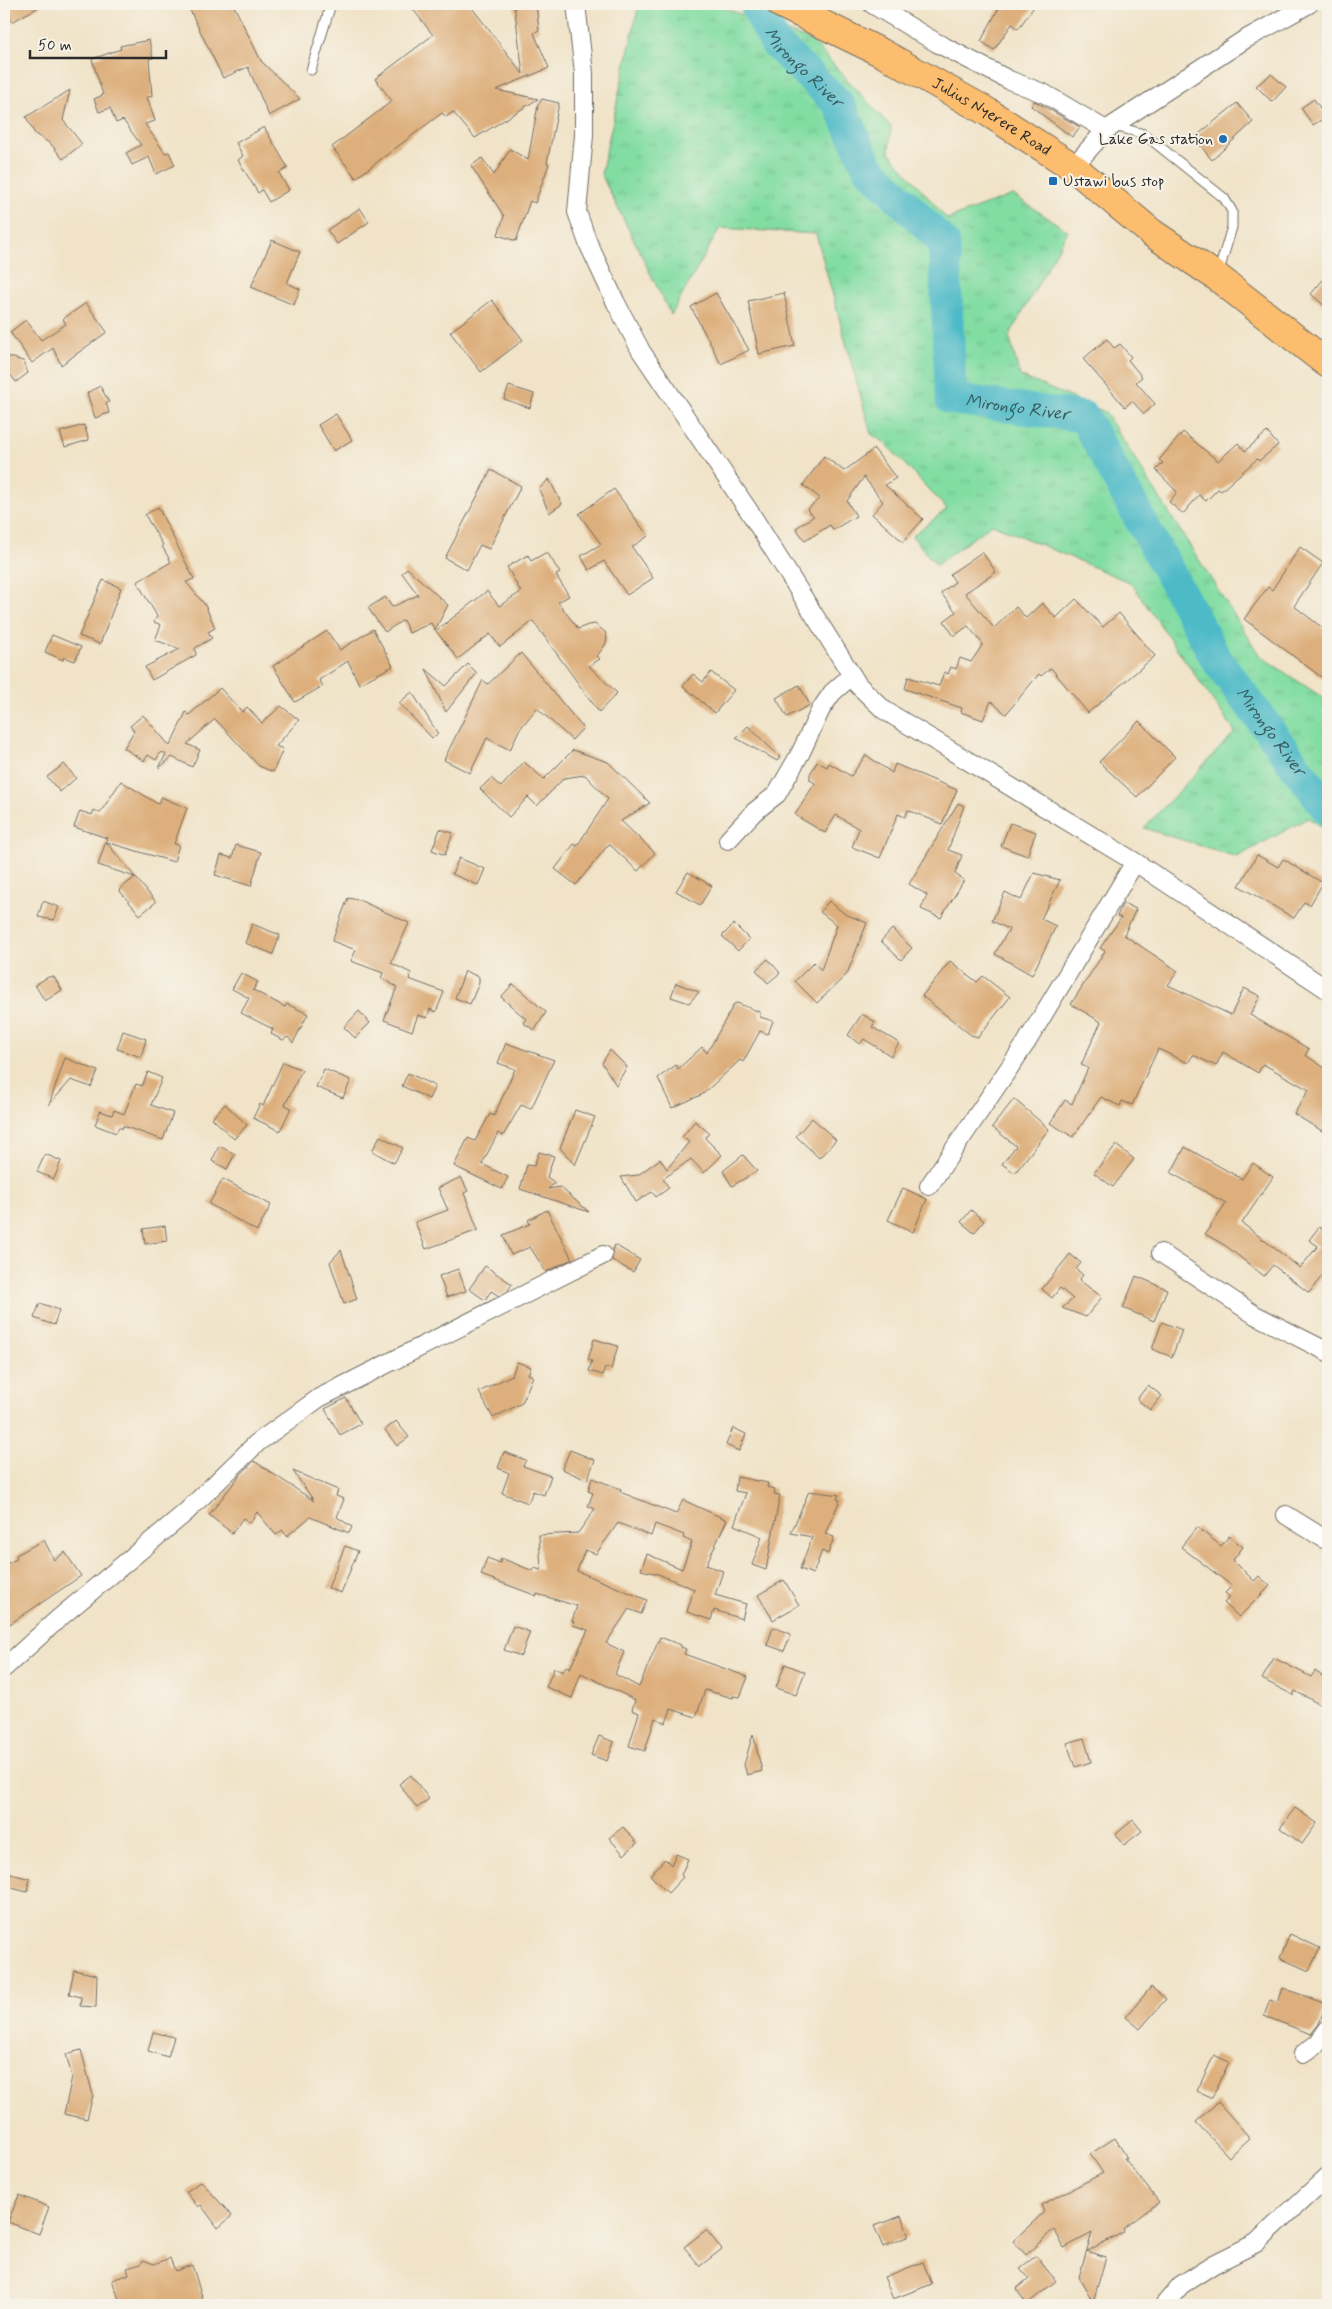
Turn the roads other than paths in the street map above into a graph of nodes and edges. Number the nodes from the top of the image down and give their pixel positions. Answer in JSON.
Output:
{"nodes":[{"id":1,"x":331,"y":4,"type":"edge"},
{"id":2,"x":576,"y":4,"type":"edge"},
{"id":3,"x":872,"y":4,"type":"edge"},
{"id":4,"x":1309,"y":4,"type":"edge"},
{"id":5,"x":784,"y":5,"type":"edge"},
{"id":6,"x":311,"y":70,"type":"dead end"},
{"id":7,"x":1109,"y":128,"type":"junction"},
{"id":8,"x":1073,"y":167,"type":"junction"},
{"id":9,"x":1217,"y":277,"type":"junction"},
{"id":10,"x":1328,"y":364,"type":"edge"},
{"id":11,"x":852,"y":675,"type":"junction"},
{"id":12,"x":728,"y":840,"type":"dead end"},
{"id":13,"x":1135,"y":862,"type":"junction"},
{"id":14,"x":1328,"y":990,"type":"edge"},
{"id":15,"x":929,"y":1186,"type":"dead end"},
{"id":16,"x":1161,"y":1253,"type":"dead end"},
{"id":17,"x":603,"y":1255,"type":"dead end"},
{"id":18,"x":1328,"y":1352,"type":"edge"},
{"id":19,"x":1286,"y":1515,"type":"dead end"},
{"id":20,"x":1328,"y":1541,"type":"edge"},
{"id":21,"x":4,"y":1668,"type":"edge"},
{"id":22,"x":1328,"y":2029,"type":"edge"},
{"id":23,"x":1303,"y":2054,"type":"dead end"},
{"id":24,"x":1328,"y":2176,"type":"edge"},
{"id":25,"x":1164,"y":2305,"type":"edge"}],
"edges":[{"from":1,"to":6,"type":"lane"},
{"from":2,"to":11,"type":"street"},
{"from":3,"to":7,"type":"street"},
{"from":4,"to":7,"type":"street"},
{"from":5,"to":8,"type":"highway","name":"Julius Nyerere Road"},
{"from":7,"to":8,"type":"street"},
{"from":7,"to":9,"type":"lane"},
{"from":8,"to":9,"type":"highway","name":"Julius Nyerere Road"},
{"from":9,"to":10,"type":"highway","name":"Julius Nyerere Road"},
{"from":11,"to":12,"type":"street"},
{"from":11,"to":13,"type":"street"},
{"from":13,"to":14,"type":"street"},
{"from":13,"to":15,"type":"street"},
{"from":16,"to":18,"type":"street"},
{"from":17,"to":21,"type":"street"},
{"from":19,"to":20,"type":"street"},
{"from":22,"to":23,"type":"street"},
{"from":24,"to":25,"type":"street"}]}
